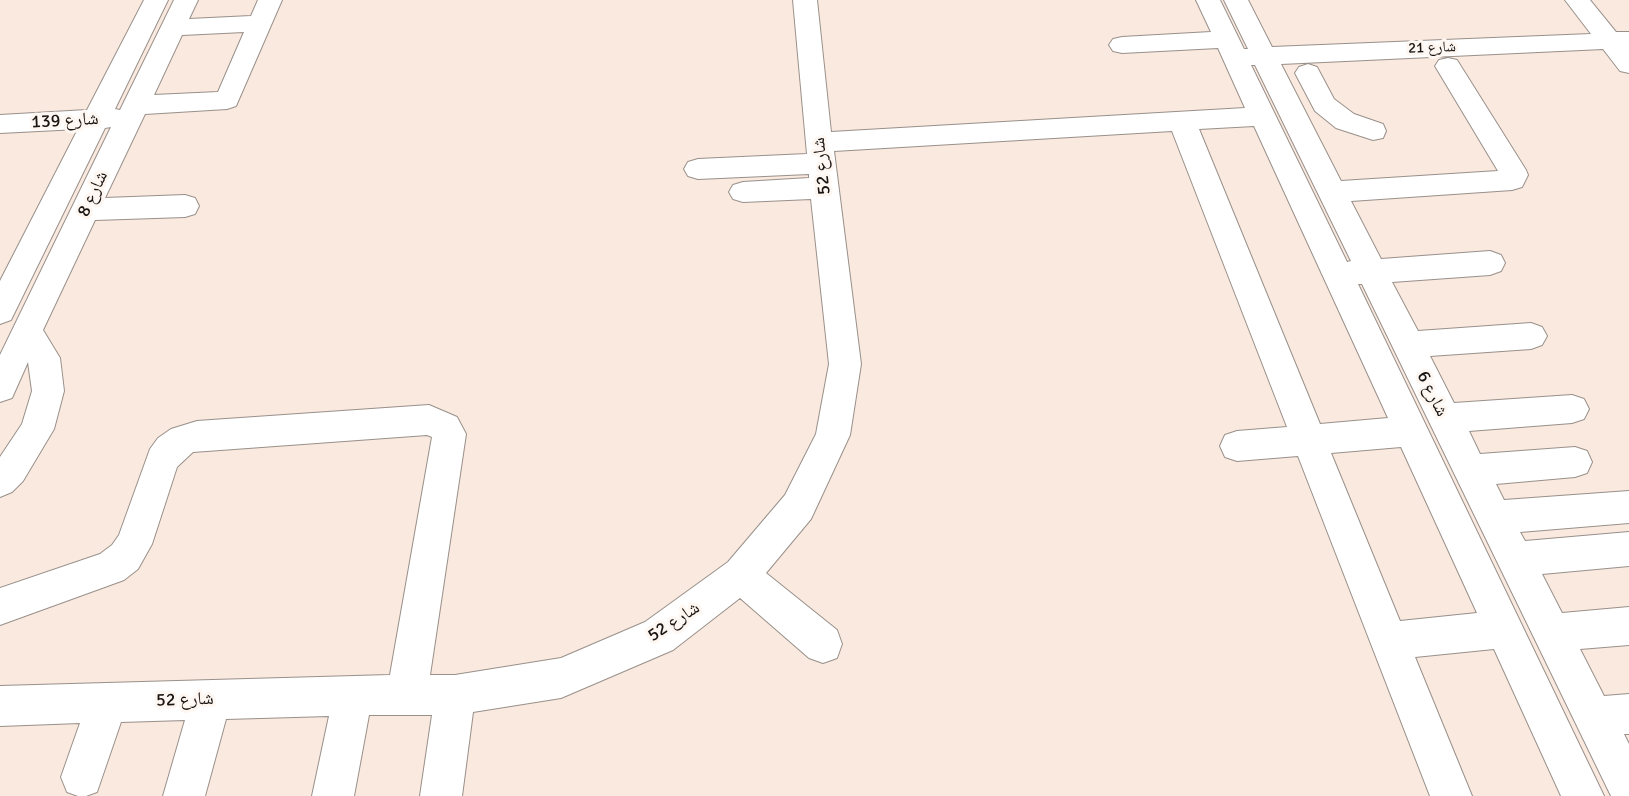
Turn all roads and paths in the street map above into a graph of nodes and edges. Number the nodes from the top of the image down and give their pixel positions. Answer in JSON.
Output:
{"nodes":[{"id":1,"x":156,"y":0,"type":"edge"},
{"id":2,"x":186,"y":0,"type":"edge"},
{"id":3,"x":270,"y":0,"type":"edge"},
{"id":4,"x":805,"y":0,"type":"edge"},
{"id":5,"x":1208,"y":0,"type":"edge"},
{"id":6,"x":1236,"y":0,"type":"edge"},
{"id":7,"x":1577,"y":0,"type":"edge"},
{"id":8,"x":259,"y":24,"type":"junction"},
{"id":9,"x":172,"y":27,"type":"junction"},
{"id":10,"x":1122,"y":45,"type":"dead end"},
{"id":11,"x":1624,"y":52,"type":"edge"},
{"id":12,"x":1248,"y":61,"type":"junction"},
{"id":13,"x":1456,"y":66,"type":"junction"},
{"id":14,"x":1308,"y":73,"type":"junction"},
{"id":15,"x":135,"y":106,"type":"junction"},
{"id":16,"x":1263,"y":116,"type":"junction"},
{"id":17,"x":97,"y":119,"type":"junction"},
{"id":18,"x":1182,"y":121,"type":"junction"},
{"id":19,"x":0,"y":124,"type":"edge"},
{"id":20,"x":1373,"y":131,"type":"dead end"},
{"id":21,"x":1527,"y":162,"type":"dead end"},
{"id":22,"x":821,"y":164,"type":"junction"},
{"id":23,"x":698,"y":169,"type":"dead end"},
{"id":24,"x":743,"y":192,"type":"dead end"},
{"id":25,"x":1332,"y":192,"type":"junction"},
{"id":26,"x":185,"y":206,"type":"dead end"},
{"id":27,"x":86,"y":210,"type":"junction"},
{"id":28,"x":1485,"y":256,"type":"dead end"},
{"id":29,"x":1357,"y":267,"type":"junction"},
{"id":30,"x":0,"y":311,"type":"edge"},
{"id":31,"x":28,"y":333,"type":"junction"},
{"id":32,"x":1531,"y":336,"type":"dead end"},
{"id":33,"x":1408,"y":345,"type":"junction"},
{"id":34,"x":0,"y":388,"type":"edge"},
{"id":35,"x":1572,"y":409,"type":"dead end"},
{"id":36,"x":1445,"y":418,"type":"junction"},
{"id":37,"x":1412,"y":431,"type":"junction"},
{"id":38,"x":1309,"y":440,"type":"junction"},
{"id":39,"x":1237,"y":446,"type":"dead end"},
{"id":40,"x":1575,"y":462,"type":"dead end"},
{"id":41,"x":1471,"y":470,"type":"junction"},
{"id":42,"x":0,"y":481,"type":"edge"},
{"id":43,"x":1629,"y":507,"type":"edge"},
{"id":44,"x":1494,"y":517,"type":"junction"},
{"id":45,"x":1629,"y":549,"type":"edge"},
{"id":46,"x":1515,"y":559,"type":"junction"},
{"id":47,"x":741,"y":575,"type":"junction"},
{"id":48,"x":0,"y":607,"type":"edge"},
{"id":49,"x":1629,"y":626,"type":"edge"},
{"id":50,"x":1505,"y":629,"type":"junction"},
{"id":51,"x":1552,"y":633,"type":"junction"},
{"id":52,"x":1389,"y":641,"type":"junction"},
{"id":53,"x":823,"y":644,"type":"dead end"},
{"id":54,"x":407,"y":694,"type":"junction"},
{"id":55,"x":352,"y":695,"type":"junction"},
{"id":56,"x":455,"y":695,"type":"junction"},
{"id":57,"x":211,"y":699,"type":"junction"},
{"id":58,"x":106,"y":703,"type":"junction"},
{"id":59,"x":0,"y":706,"type":"edge"},
{"id":60,"x":1611,"y":716,"type":"edge"},
{"id":61,"x":82,"y":777,"type":"dead end"},
{"id":62,"x":1629,"y":788,"type":"edge"},
{"id":63,"x":184,"y":796,"type":"edge"},
{"id":64,"x":333,"y":796,"type":"edge"},
{"id":65,"x":441,"y":796,"type":"edge"},
{"id":66,"x":1451,"y":796,"type":"edge"},
{"id":67,"x":1583,"y":796,"type":"edge"}],
"edges":[{"from":1,"to":17,"type":"street","name":"شارع 8"},
{"from":2,"to":9,"type":"street","name":"شارع 8"},
{"from":3,"to":8,"type":"street"},
{"from":4,"to":22,"type":"street","name":"شارع 52"},
{"from":5,"to":12,"type":"street","name":"شارع 6"},
{"from":6,"to":12,"type":"street","name":"شارع 6"},
{"from":7,"to":11,"type":"street"},
{"from":8,"to":9,"type":"street"},
{"from":8,"to":15,"type":"street","name":"شارع 139"},
{"from":9,"to":15,"type":"street","name":"شارع 8"},
{"from":10,"to":12,"type":"street"},
{"from":11,"to":12,"type":"street","name":"شارع 21"},
{"from":11,"to":13,"type":"street","name":"شارع 21"},
{"from":12,"to":14,"type":"street","name":"شارع 21"},
{"from":12,"to":16,"type":"street","name":"شارع 6"},
{"from":12,"to":25,"type":"street","name":"شارع 6"},
{"from":13,"to":14,"type":"street","name":"شارع 21"},
{"from":13,"to":21,"type":"street"},
{"from":13,"to":25,"type":"street"},
{"from":14,"to":20,"type":"street"},
{"from":15,"to":17,"type":"street","name":"شارع 139"},
{"from":15,"to":27,"type":"street","name":"شارع 8"},
{"from":16,"to":18,"type":"street"},
{"from":16,"to":29,"type":"street","name":"شارع 6"},
{"from":17,"to":19,"type":"street","name":"شارع 139"},
{"from":17,"to":30,"type":"street","name":"شارع 8"},
{"from":18,"to":22,"type":"street"},
{"from":18,"to":38,"type":"street"},
{"from":22,"to":23,"type":"street"},
{"from":22,"to":24,"type":"street"},
{"from":22,"to":47,"type":"street","name":"شارع 52"},
{"from":25,"to":29,"type":"street","name":"شارع 6"},
{"from":26,"to":27,"type":"street"},
{"from":27,"to":31,"type":"street","name":"شارع 8"},
{"from":28,"to":29,"type":"street"},
{"from":29,"to":33,"type":"street","name":"شارع 6"},
{"from":29,"to":37,"type":"street","name":"شارع 6"},
{"from":31,"to":34,"type":"street","name":"شارع 8"},
{"from":31,"to":42,"type":"street"},
{"from":32,"to":33,"type":"street"},
{"from":33,"to":36,"type":"street","name":"شارع 6"},
{"from":35,"to":36,"type":"street"},
{"from":36,"to":41,"type":"street","name":"شارع 6"},
{"from":37,"to":38,"type":"street"},
{"from":37,"to":50,"type":"street","name":"شارع 6"},
{"from":38,"to":39,"type":"street"},
{"from":38,"to":52,"type":"street"},
{"from":40,"to":41,"type":"street"},
{"from":41,"to":44,"type":"street","name":"شارع 6"},
{"from":43,"to":44,"type":"street"},
{"from":44,"to":46,"type":"street","name":"شارع 6"},
{"from":45,"to":46,"type":"street"},
{"from":46,"to":51,"type":"street","name":"شارع 6"},
{"from":47,"to":53,"type":"street"},
{"from":47,"to":56,"type":"street","name":"شارع 52"},
{"from":48,"to":54,"type":"street"},
{"from":49,"to":51,"type":"street"},
{"from":50,"to":52,"type":"street"},
{"from":50,"to":67,"type":"street","name":"شارع 6"},
{"from":51,"to":60,"type":"street","name":"شارع 6"},
{"from":52,"to":66,"type":"street"},
{"from":54,"to":55,"type":"street","name":"شارع 52"},
{"from":54,"to":56,"type":"street","name":"شارع 52"},
{"from":55,"to":57,"type":"street","name":"شارع 52"},
{"from":55,"to":64,"type":"street"},
{"from":56,"to":65,"type":"street"},
{"from":57,"to":58,"type":"street","name":"شارع 52"},
{"from":57,"to":63,"type":"street"},
{"from":58,"to":59,"type":"street","name":"شارع 52"},
{"from":58,"to":61,"type":"street"},
{"from":60,"to":62,"type":"street","name":"شارع 6"}]}
